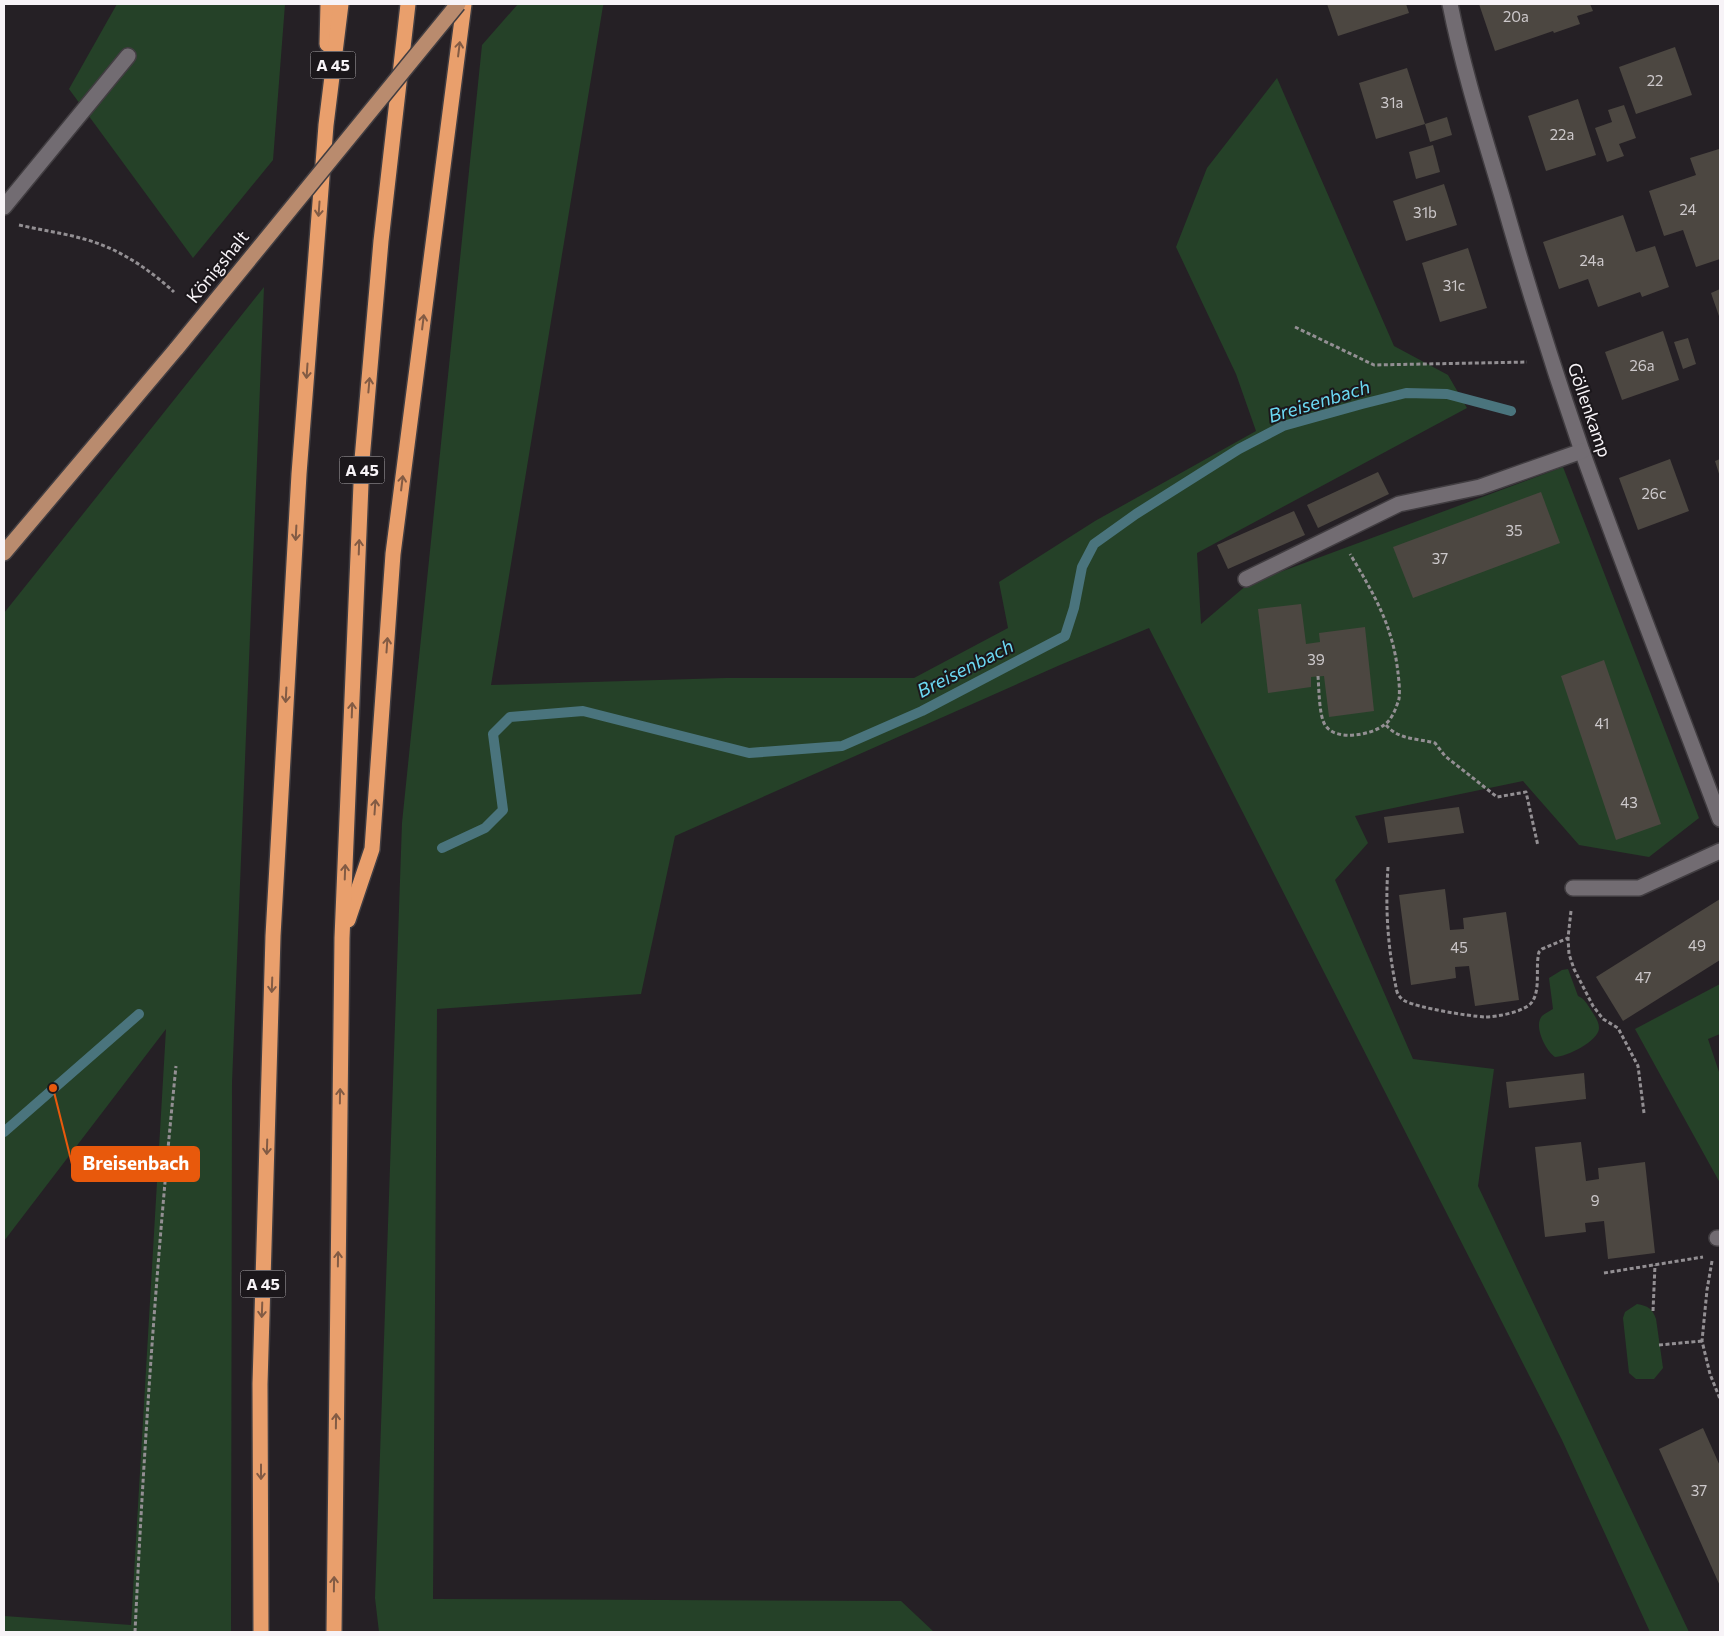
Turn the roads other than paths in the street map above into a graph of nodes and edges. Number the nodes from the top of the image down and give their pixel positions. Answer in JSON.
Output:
{"nodes":[{"id":1,"x":328,"y":4,"type":"edge"},
{"id":2,"x":341,"y":4,"type":"edge"},
{"id":3,"x":408,"y":4,"type":"edge"},
{"id":4,"x":458,"y":4,"type":"edge"},
{"id":5,"x":464,"y":4,"type":"edge"},
{"id":6,"x":1450,"y":4,"type":"edge"},
{"id":7,"x":128,"y":56,"type":"dead end"},
{"id":8,"x":326,"y":126,"type":"junction"},
{"id":9,"x":4,"y":207,"type":"edge"},
{"id":10,"x":1582,"y":451,"type":"junction"},
{"id":11,"x":4,"y":553,"type":"edge"},
{"id":12,"x":1246,"y":579,"type":"dead end"},
{"id":13,"x":1720,"y":819,"type":"edge"},
{"id":14,"x":1720,"y":851,"type":"edge"},
{"id":15,"x":1573,"y":888,"type":"road end"},
{"id":16,"x":342,"y":938,"type":"junction"},
{"id":17,"x":261,"y":1632,"type":"edge"},
{"id":18,"x":334,"y":1632,"type":"edge"}],
"edges":[{"from":1,"to":8,"type":"highway"},
{"from":2,"to":8,"type":"highway","number":"A 45"},
{"from":16,"to":3,"type":"highway","number":"A 45","one_way":true},
{"from":4,"to":11,"type":"main road","name":"Königshalt","bridge":true},
{"from":16,"to":5,"type":"highway","one_way":true},
{"from":6,"to":10,"type":"street","name":"Göllenkamp"},
{"from":7,"to":9,"type":"street"},
{"from":8,"to":17,"type":"highway","number":"A 45","one_way":true},
{"from":10,"to":12,"type":"street"},
{"from":10,"to":13,"type":"street","name":"Göllenkamp"},
{"from":14,"to":15,"type":"street"},
{"from":18,"to":16,"type":"highway","number":"A 45","one_way":true}]}
